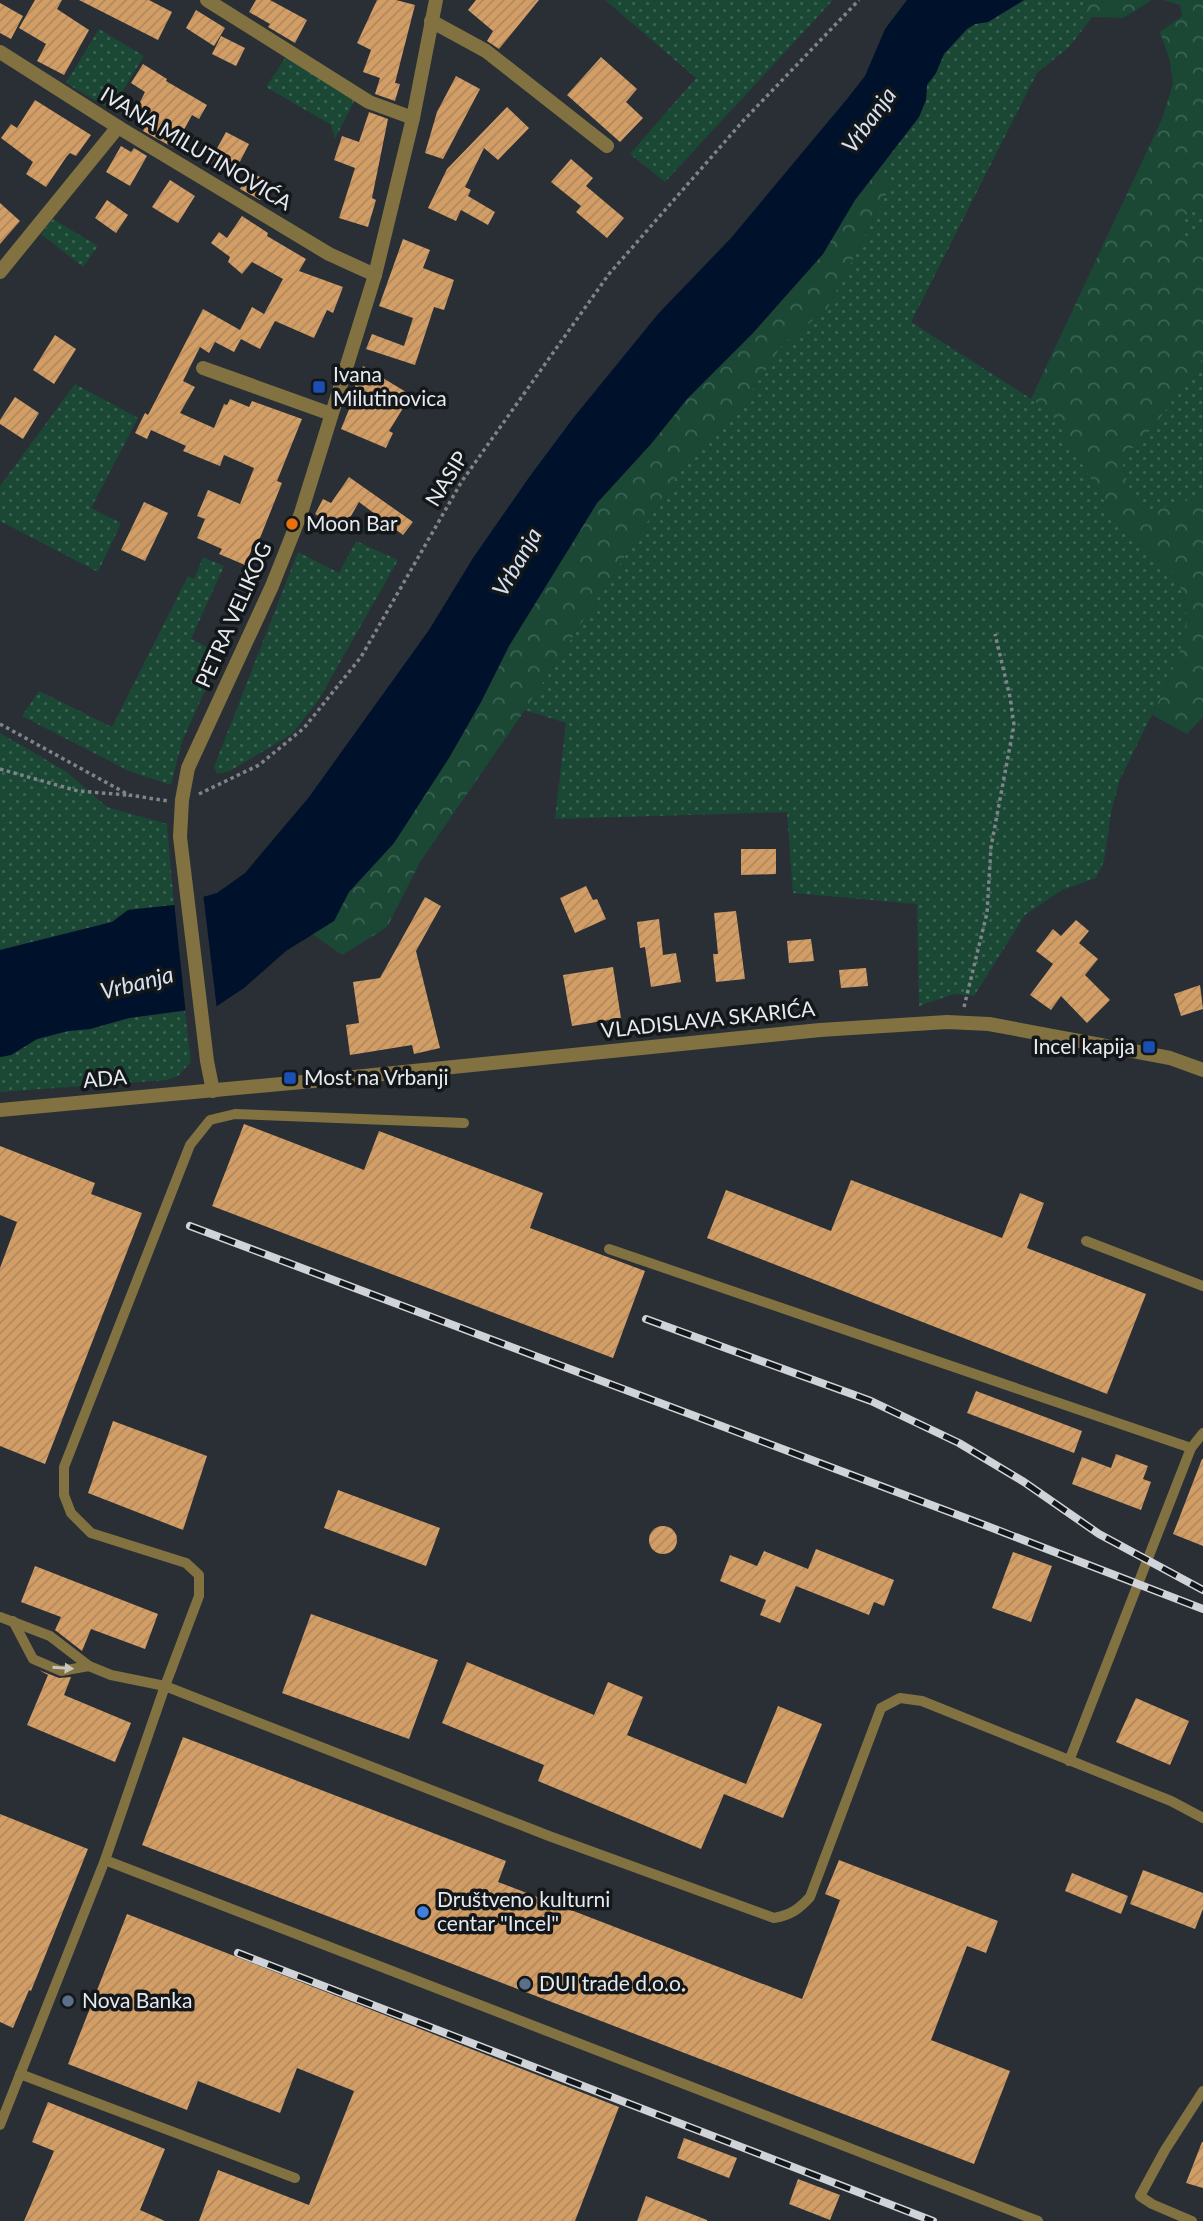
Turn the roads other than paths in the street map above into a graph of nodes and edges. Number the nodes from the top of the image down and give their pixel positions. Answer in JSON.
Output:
{"nodes":[{"id":1,"x":207,"y":0,"type":"edge"},
{"id":2,"x":436,"y":0,"type":"edge"},
{"id":3,"x":431,"y":20,"type":"junction"},
{"id":4,"x":0,"y":52,"type":"edge"},
{"id":5,"x":413,"y":118,"type":"junction"},
{"id":6,"x":118,"y":127,"type":"junction"},
{"id":7,"x":607,"y":146,"type":"dead end"},
{"id":8,"x":0,"y":272,"type":"edge"},
{"id":9,"x":375,"y":275,"type":"junction"},
{"id":10,"x":203,"y":368,"type":"dead end"},
{"id":11,"x":331,"y":414,"type":"junction"},
{"id":12,"x":1203,"y":1070,"type":"edge"},
{"id":13,"x":213,"y":1091,"type":"junction"},
{"id":14,"x":0,"y":1110,"type":"edge"},
{"id":15,"x":464,"y":1123,"type":"dead end"},
{"id":16,"x":1086,"y":1241,"type":"dead end"},
{"id":17,"x":609,"y":1249,"type":"dead end"},
{"id":18,"x":1203,"y":1286,"type":"edge"},
{"id":19,"x":1203,"y":1433,"type":"edge"},
{"id":20,"x":1191,"y":1448,"type":"junction"},
{"id":21,"x":0,"y":1617,"type":"edge"},
{"id":22,"x":13,"y":1621,"type":"junction"},
{"id":23,"x":89,"y":1666,"type":"junction"},
{"id":24,"x":165,"y":1686,"type":"junction"},
{"id":25,"x":1069,"y":1761,"type":"junction"},
{"id":26,"x":1203,"y":1818,"type":"edge"},
{"id":27,"x":105,"y":1860,"type":"junction"},
{"id":28,"x":20,"y":2074,"type":"junction"},
{"id":29,"x":1203,"y":2091,"type":"edge"},
{"id":30,"x":0,"y":2124,"type":"edge"},
{"id":31,"x":295,"y":2178,"type":"dead end"},
{"id":32,"x":1038,"y":2221,"type":"edge"},
{"id":33,"x":1192,"y":2221,"type":"edge"}],
"edges":[{"from":1,"to":5,"type":"street"},
{"from":2,"to":3,"type":"street","name":"PETRA VELIKOG"},
{"from":3,"to":5,"type":"street","name":"PETRA VELIKOG"},
{"from":3,"to":7,"type":"street"},
{"from":4,"to":6,"type":"street","name":"IVANA MILUTINOVIĆA"},
{"from":5,"to":9,"type":"street","name":"PETRA VELIKOG"},
{"from":6,"to":8,"type":"street"},
{"from":6,"to":9,"type":"street","name":"IVANA MILUTINOVIĆA"},
{"from":9,"to":11,"type":"street","name":"PETRA VELIKOG"},
{"from":10,"to":11,"type":"street"},
{"from":11,"to":13,"type":"street","name":"PETRA VELIKOG"},
{"from":12,"to":13,"type":"street","name":"VLADISLAVA SKARIĆA"},
{"from":13,"to":14,"type":"street","name":"ADA"},
{"from":15,"to":24,"type":"lane"},
{"from":16,"to":18,"type":"lane"},
{"from":17,"to":20,"type":"lane"},
{"from":19,"to":20,"type":"lane"},
{"from":20,"to":25,"type":"lane"},
{"from":21,"to":22,"type":"lane"},
{"from":22,"to":23,"type":"lane"},
{"from":22,"to":23,"type":"lane","one_way":true},
{"from":23,"to":24,"type":"lane"},
{"from":24,"to":25,"type":"lane"},
{"from":24,"to":27,"type":"lane"},
{"from":25,"to":26,"type":"lane"},
{"from":27,"to":28,"type":"lane"},
{"from":27,"to":32,"type":"lane"},
{"from":28,"to":30,"type":"lane"},
{"from":28,"to":31,"type":"lane"},
{"from":29,"to":33,"type":"lane"}]}
